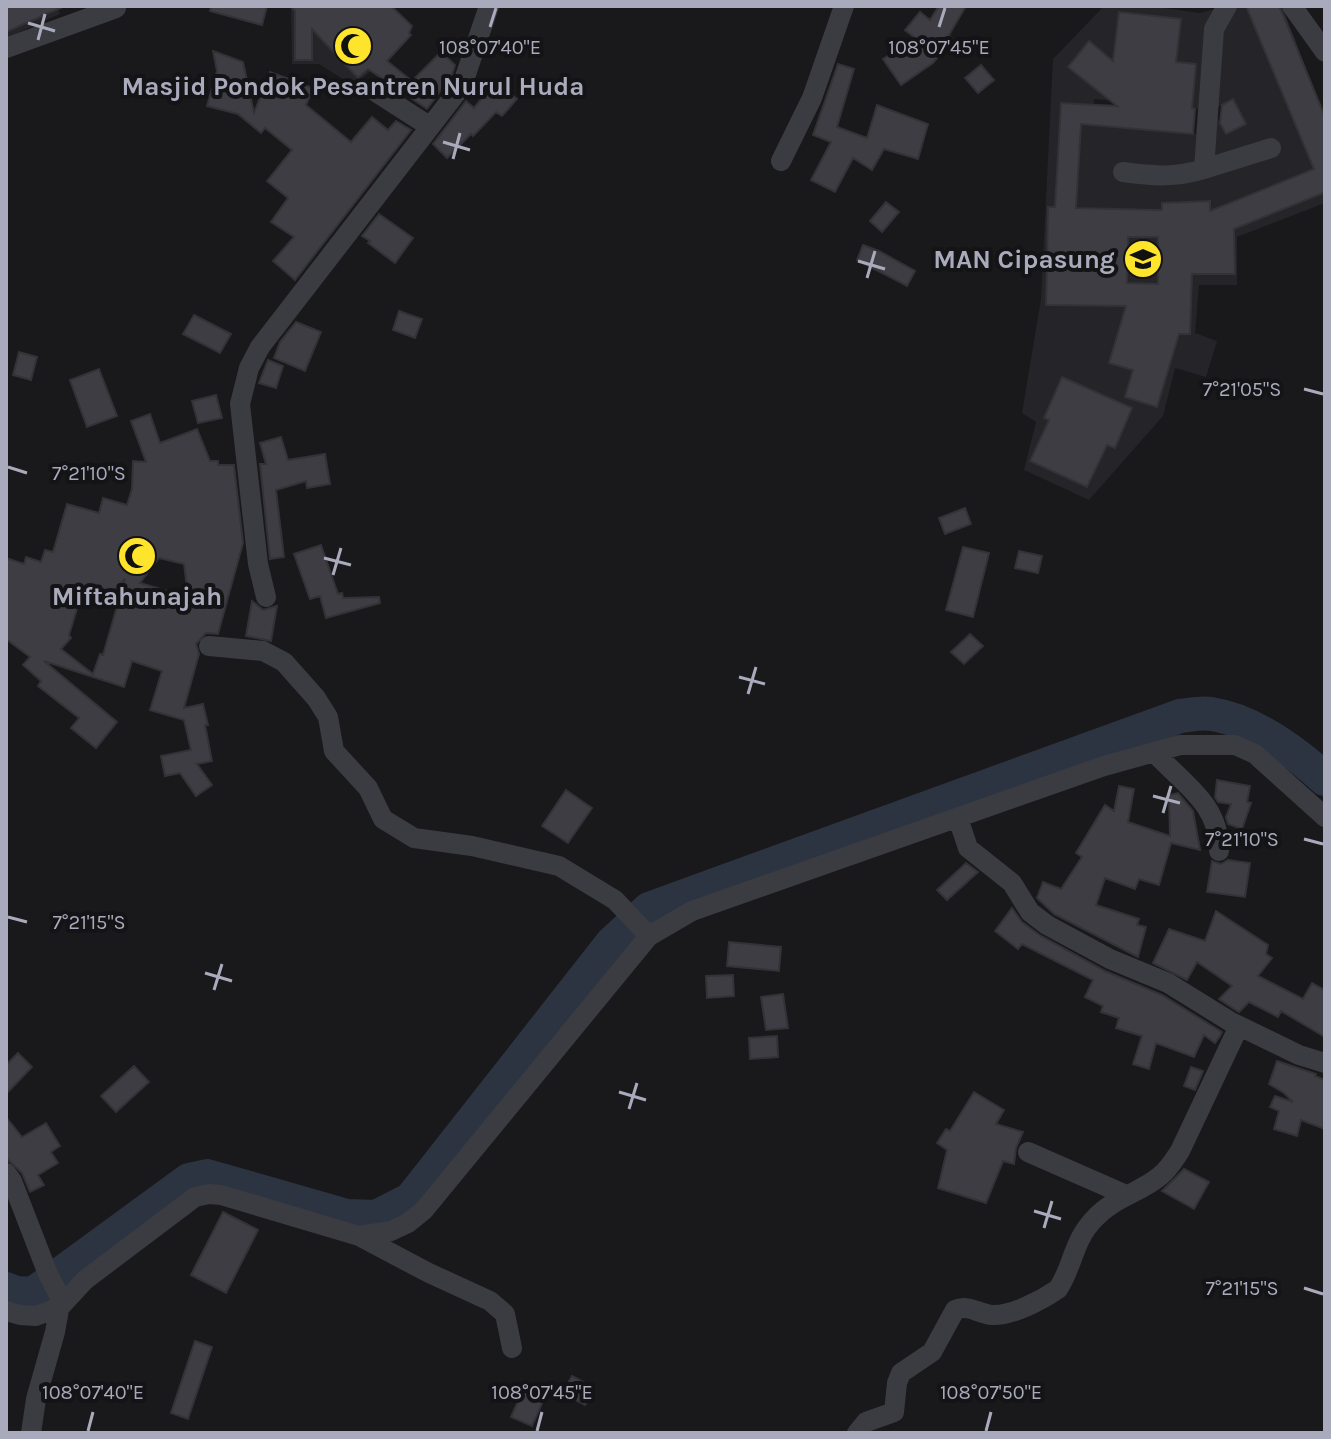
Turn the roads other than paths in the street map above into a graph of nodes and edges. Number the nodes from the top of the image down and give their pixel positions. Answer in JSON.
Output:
{"nodes":[{"id":1,"x":489,"y":6,"type":"edge"},
{"id":2,"x":844,"y":6,"type":"edge"},
{"id":3,"x":1227,"y":6,"type":"edge"},
{"id":4,"x":1292,"y":6,"type":"edge"},
{"id":5,"x":116,"y":8,"type":"dead end"},
{"id":6,"x":6,"y":48,"type":"edge"},
{"id":7,"x":1325,"y":52,"type":"edge"},
{"id":8,"x":376,"y":92,"type":"dead end"},
{"id":9,"x":429,"y":126,"type":"junction"},
{"id":10,"x":1271,"y":148,"type":"dead end"},
{"id":11,"x":781,"y":161,"type":"dead end"},
{"id":12,"x":1204,"y":169,"type":"junction"},
{"id":13,"x":1123,"y":172,"type":"dead end"},
{"id":14,"x":266,"y":597,"type":"dead end"},
{"id":15,"x":209,"y":646,"type":"dead end"},
{"id":16,"x":1154,"y":752,"type":"junction"},
{"id":17,"x":1325,"y":817,"type":"edge"},
{"id":18,"x":958,"y":818,"type":"junction"},
{"id":19,"x":1219,"y":851,"type":"dead end"},
{"id":20,"x":646,"y":933,"type":"junction"},
{"id":21,"x":1239,"y":1026,"type":"junction"},
{"id":22,"x":1325,"y":1063,"type":"edge"},
{"id":23,"x":1028,"y":1152,"type":"dead end"},
{"id":24,"x":6,"y":1173,"type":"edge"},
{"id":25,"x":1126,"y":1195,"type":"junction"},
{"id":26,"x":359,"y":1236,"type":"junction"},
{"id":27,"x":60,"y":1301,"type":"junction"},
{"id":28,"x":6,"y":1311,"type":"edge"},
{"id":29,"x":512,"y":1348,"type":"dead end"},
{"id":30,"x":31,"y":1433,"type":"edge"},
{"id":31,"x":857,"y":1433,"type":"edge"}],
"edges":[{"from":1,"to":9,"type":"street"},
{"from":2,"to":11,"type":"street"},
{"from":3,"to":12,"type":"street"},
{"from":4,"to":7,"type":"street"},
{"from":5,"to":6,"type":"street"},
{"from":8,"to":9,"type":"street"},
{"from":9,"to":14,"type":"street"},
{"from":10,"to":12,"type":"street"},
{"from":12,"to":13,"type":"street"},
{"from":15,"to":20,"type":"street"},
{"from":16,"to":17,"type":"street"},
{"from":16,"to":18,"type":"street"},
{"from":16,"to":19,"type":"street"},
{"from":18,"to":20,"type":"street"},
{"from":18,"to":21,"type":"street"},
{"from":20,"to":26,"type":"street"},
{"from":21,"to":22,"type":"street"},
{"from":21,"to":25,"type":"street"},
{"from":23,"to":25,"type":"street"},
{"from":24,"to":27,"type":"street"},
{"from":25,"to":31,"type":"street"},
{"from":26,"to":27,"type":"street"},
{"from":26,"to":29,"type":"street"},
{"from":27,"to":28,"type":"street"},
{"from":27,"to":30,"type":"street"}]}
